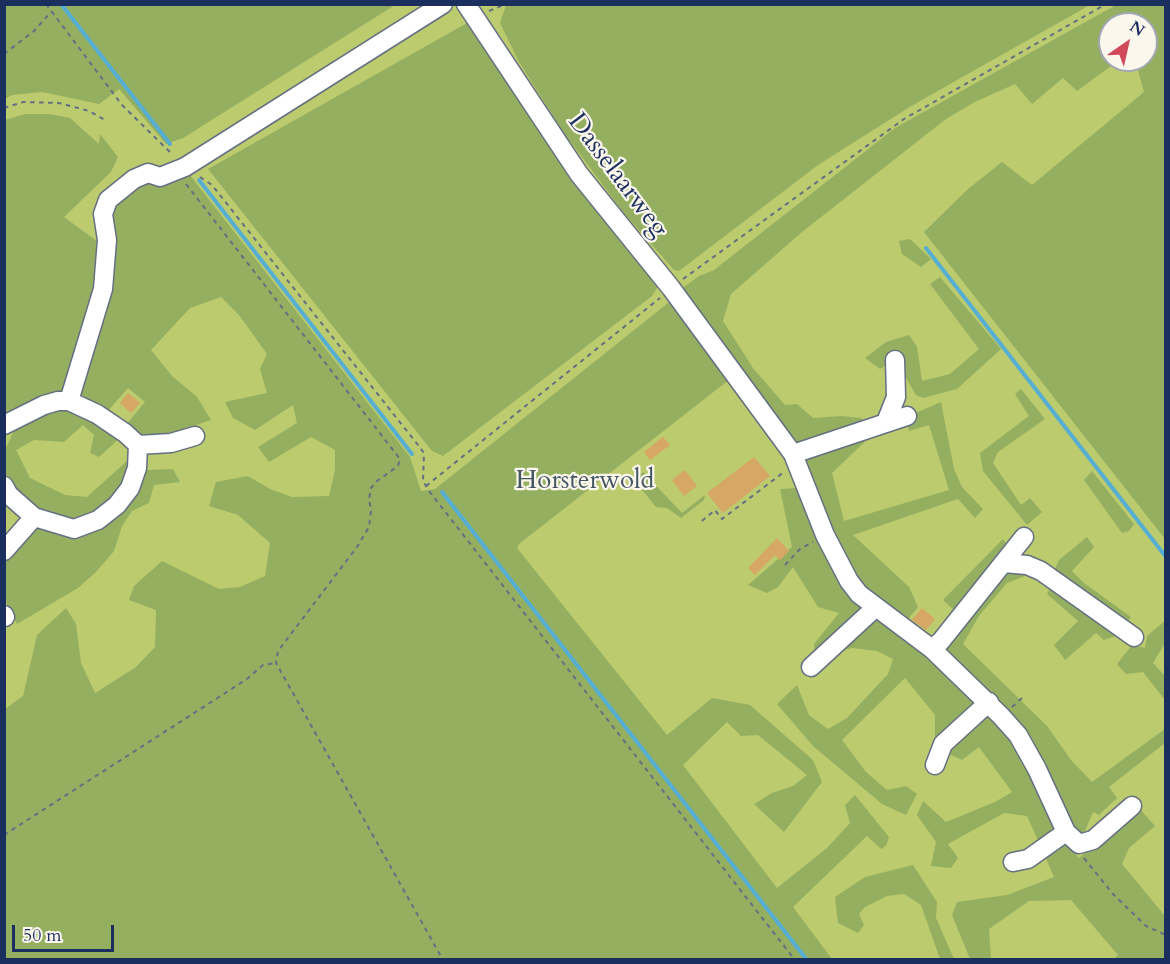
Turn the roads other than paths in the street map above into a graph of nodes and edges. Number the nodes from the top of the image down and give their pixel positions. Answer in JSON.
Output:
{"nodes":[{"id":1,"x":443,"y":4,"type":"edge"},
{"id":2,"x":466,"y":4,"type":"edge"},
{"id":3,"x":895,"y":360,"type":"dead end"},
{"id":4,"x":69,"y":401,"type":"junction"},
{"id":5,"x":907,"y":416,"type":"dead end"},
{"id":6,"x":886,"y":422,"type":"junction"},
{"id":7,"x":6,"y":427,"type":"edge"},
{"id":8,"x":195,"y":436,"type":"dead end"},
{"id":9,"x":138,"y":445,"type":"junction"},
{"id":10,"x":795,"y":459,"type":"junction"},
{"id":11,"x":4,"y":486,"type":"edge"},
{"id":12,"x":34,"y":517,"type":"junction"},
{"id":13,"x":1024,"y":537,"type":"dead end"},
{"id":14,"x":4,"y":551,"type":"edge"},
{"id":15,"x":1003,"y":564,"type":"junction"},
{"id":16,"x":875,"y":608,"type":"junction"},
{"id":17,"x":1134,"y":637,"type":"dead end"},
{"id":18,"x":932,"y":649,"type":"junction"},
{"id":19,"x":812,"y":667,"type":"dead end"},
{"id":20,"x":989,"y":702,"type":"junction"},
{"id":21,"x":935,"y":765,"type":"dead end"},
{"id":22,"x":1132,"y":806,"type":"dead end"},
{"id":23,"x":1073,"y":838,"type":"junction"},
{"id":24,"x":1012,"y":862,"type":"dead end"}],
"edges":[{"from":1,"to":4,"type":"street"},
{"from":2,"to":10,"type":"street","name":"Dasselaarweg"},
{"from":3,"to":6,"type":"street"},
{"from":4,"to":7,"type":"street"},
{"from":4,"to":9,"type":"street"},
{"from":5,"to":6,"type":"street"},
{"from":6,"to":10,"type":"street"},
{"from":8,"to":9,"type":"street"},
{"from":9,"to":12,"type":"street"},
{"from":10,"to":16,"type":"street","name":"Dasselaarweg"},
{"from":11,"to":12,"type":"street"},
{"from":12,"to":14,"type":"street"},
{"from":13,"to":15,"type":"street"},
{"from":15,"to":17,"type":"street"},
{"from":15,"to":18,"type":"street"},
{"from":16,"to":18,"type":"street","name":"Dasselaarweg"},
{"from":16,"to":19,"type":"street"},
{"from":18,"to":20,"type":"street","name":"Dasselaarweg"},
{"from":20,"to":21,"type":"street"},
{"from":20,"to":23,"type":"street","name":"Dasselaarweg"},
{"from":22,"to":23,"type":"street"},
{"from":23,"to":24,"type":"street"}]}
